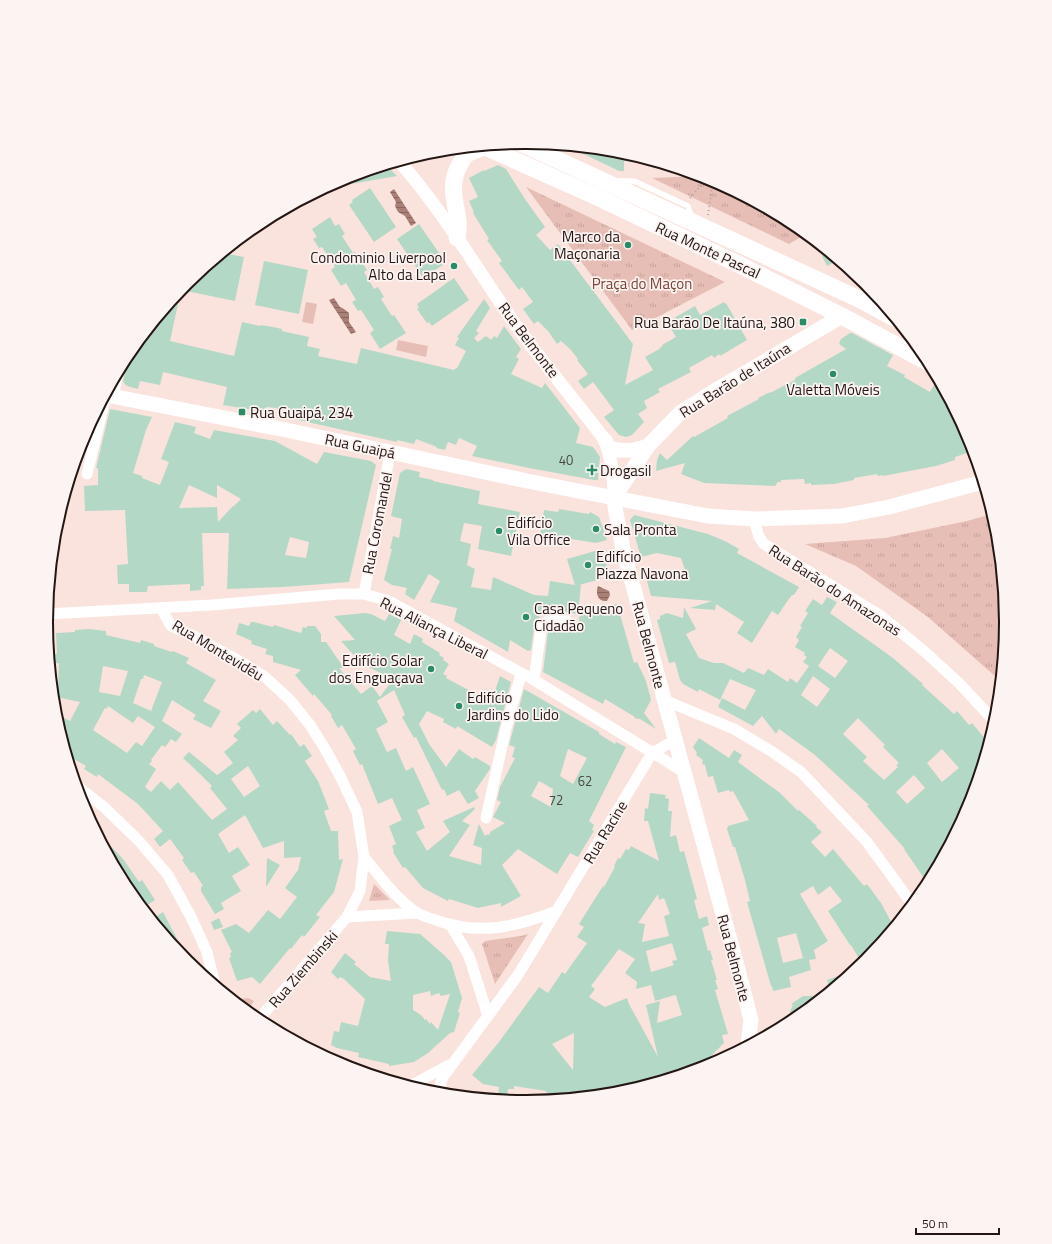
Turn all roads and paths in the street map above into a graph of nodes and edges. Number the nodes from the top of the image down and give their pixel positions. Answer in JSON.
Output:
{"nodes":[{"id":1,"x":535,"y":149,"type":"edge"},
{"id":2,"x":492,"y":150,"type":"edge"},
{"id":3,"x":472,"y":152,"type":"edge"},
{"id":4,"x":402,"y":166,"type":"edge"},
{"id":5,"x":702,"y":183,"type":"edge"},
{"id":6,"x":711,"y":187,"type":"edge"},
{"id":7,"x":688,"y":200,"type":"dead end"},
{"id":8,"x":700,"y":219,"type":"junction"},
{"id":9,"x":457,"y":238,"type":"junction"},
{"id":10,"x":868,"y":298,"type":"edge"},
{"id":11,"x":842,"y":316,"type":"junction"},
{"id":12,"x":895,"y":326,"type":"edge"},
{"id":13,"x":917,"y":357,"type":"edge"},
{"id":14,"x":111,"y":396,"type":"edge"},
{"id":15,"x":105,"y":408,"type":"edge"},
{"id":16,"x":605,"y":440,"type":"junction"},
{"id":17,"x":648,"y":446,"type":"junction"},
{"id":18,"x":390,"y":453,"type":"junction"},
{"id":19,"x":87,"y":474,"type":"dead end"},
{"id":20,"x":978,"y":483,"type":"edge"},
{"id":21,"x":614,"y":498,"type":"junction"},
{"id":22,"x":754,"y":519,"type":"junction"},
{"id":23,"x":364,"y":594,"type":"junction"},
{"id":24,"x":161,"y":608,"type":"junction"},
{"id":25,"x":53,"y":614,"type":"edge"},
{"id":26,"x":567,"y":621,"type":"dead end"},
{"id":27,"x":521,"y":674,"type":"junction"},
{"id":28,"x":534,"y":680,"type":"junction"},
{"id":29,"x":664,"y":700,"type":"junction"},
{"id":30,"x":990,"y":716,"type":"edge"},
{"id":31,"x":675,"y":740,"type":"junction"},
{"id":32,"x":652,"y":753,"type":"junction"},
{"id":33,"x":684,"y":772,"type":"junction"},
{"id":34,"x":85,"y":792,"type":"edge"},
{"id":35,"x":486,"y":818,"type":"dead end"},
{"id":36,"x":364,"y":857,"type":"junction"},
{"id":37,"x":909,"y":899,"type":"edge"},
{"id":38,"x":557,"y":911,"type":"junction"},
{"id":39,"x":417,"y":913,"type":"junction"},
{"id":40,"x":347,"y":917,"type":"junction"},
{"id":41,"x":451,"y":926,"type":"junction"},
{"id":42,"x":213,"y":977,"type":"edge"},
{"id":43,"x":263,"y":1015,"type":"edge"},
{"id":44,"x":488,"y":1016,"type":"junction"},
{"id":45,"x":749,"y":1039,"type":"edge"},
{"id":46,"x":453,"y":1063,"type":"junction"},
{"id":47,"x":417,"y":1082,"type":"edge"},
{"id":48,"x":441,"y":1087,"type":"edge"}],
"edges":[{"from":1,"to":8,"type":"main road","name":"Rua Monte Pascal"},
{"from":2,"to":11,"type":"main road","name":"Rua Monte Pascal"},
{"from":3,"to":9,"type":"main road"},
{"from":4,"to":9,"type":"street","name":"Rua Belmonte"},
{"from":5,"to":7,"type":"path"},
{"from":6,"to":8,"type":"path"},
{"from":8,"to":10,"type":"main road","name":"Rua Monte Pascal"},
{"from":9,"to":16,"type":"street","name":"Rua Belmonte"},
{"from":11,"to":12,"type":"main road"},
{"from":11,"to":13,"type":"main road","name":"Rua Monte Pascal"},
{"from":11,"to":17,"type":"main road","name":"Rua Barão de Itaúna"},
{"from":14,"to":18,"type":"main road","name":"Rua Guaipá"},
{"from":15,"to":19,"type":"street"},
{"from":16,"to":17,"type":"main road"},
{"from":16,"to":21,"type":"street","name":"Rua Belmonte"},
{"from":17,"to":21,"type":"main road","name":"Rua Barão de Itaúna"},
{"from":18,"to":21,"type":"main road","name":"Rua Guaipá"},
{"from":18,"to":23,"type":"street","name":"Rua Coromandel"},
{"from":20,"to":22,"type":"main road","name":"Rua Guaipá"},
{"from":21,"to":22,"type":"main road","name":"Rua Guaipá"},
{"from":21,"to":29,"type":"main road","name":"Rua Belmonte"},
{"from":22,"to":30,"type":"street","name":"Rua Barão do Amazonas"},
{"from":23,"to":24,"type":"street","name":"Rua Aliança Liberal"},
{"from":23,"to":27,"type":"street","name":"Rua Aliança Liberal"},
{"from":24,"to":25,"type":"street","name":"Rua Aliança Liberal"},
{"from":24,"to":36,"type":"street","name":"Rua Montevidéu"},
{"from":26,"to":28,"type":"street"},
{"from":27,"to":28,"type":"street","name":"Rua Aliança Liberal"},
{"from":27,"to":35,"type":"street"},
{"from":28,"to":32,"type":"street","name":"Rua Aliança Liberal"},
{"from":29,"to":31,"type":"main road","name":"Rua Belmonte"},
{"from":29,"to":37,"type":"street"},
{"from":31,"to":32,"type":"street"},
{"from":31,"to":33,"type":"main road","name":"Rua Belmonte"},
{"from":32,"to":33,"type":"street","name":"Rua Aliança Liberal"},
{"from":32,"to":38,"type":"street","name":"Rua Racine"},
{"from":33,"to":45,"type":"main road","name":"Rua Belmonte"},
{"from":34,"to":42,"type":"street"},
{"from":36,"to":39,"type":"street"},
{"from":36,"to":40,"type":"street","name":"Rua Montevidéu"},
{"from":38,"to":41,"type":"street"},
{"from":38,"to":44,"type":"street","name":"Rua Racine"},
{"from":39,"to":40,"type":"street"},
{"from":39,"to":41,"type":"street"},
{"from":40,"to":43,"type":"street","name":"Rua Ziembinski"},
{"from":41,"to":44,"type":"street"},
{"from":44,"to":46,"type":"street"},
{"from":46,"to":47,"type":"street"},
{"from":46,"to":48,"type":"street"}]}
